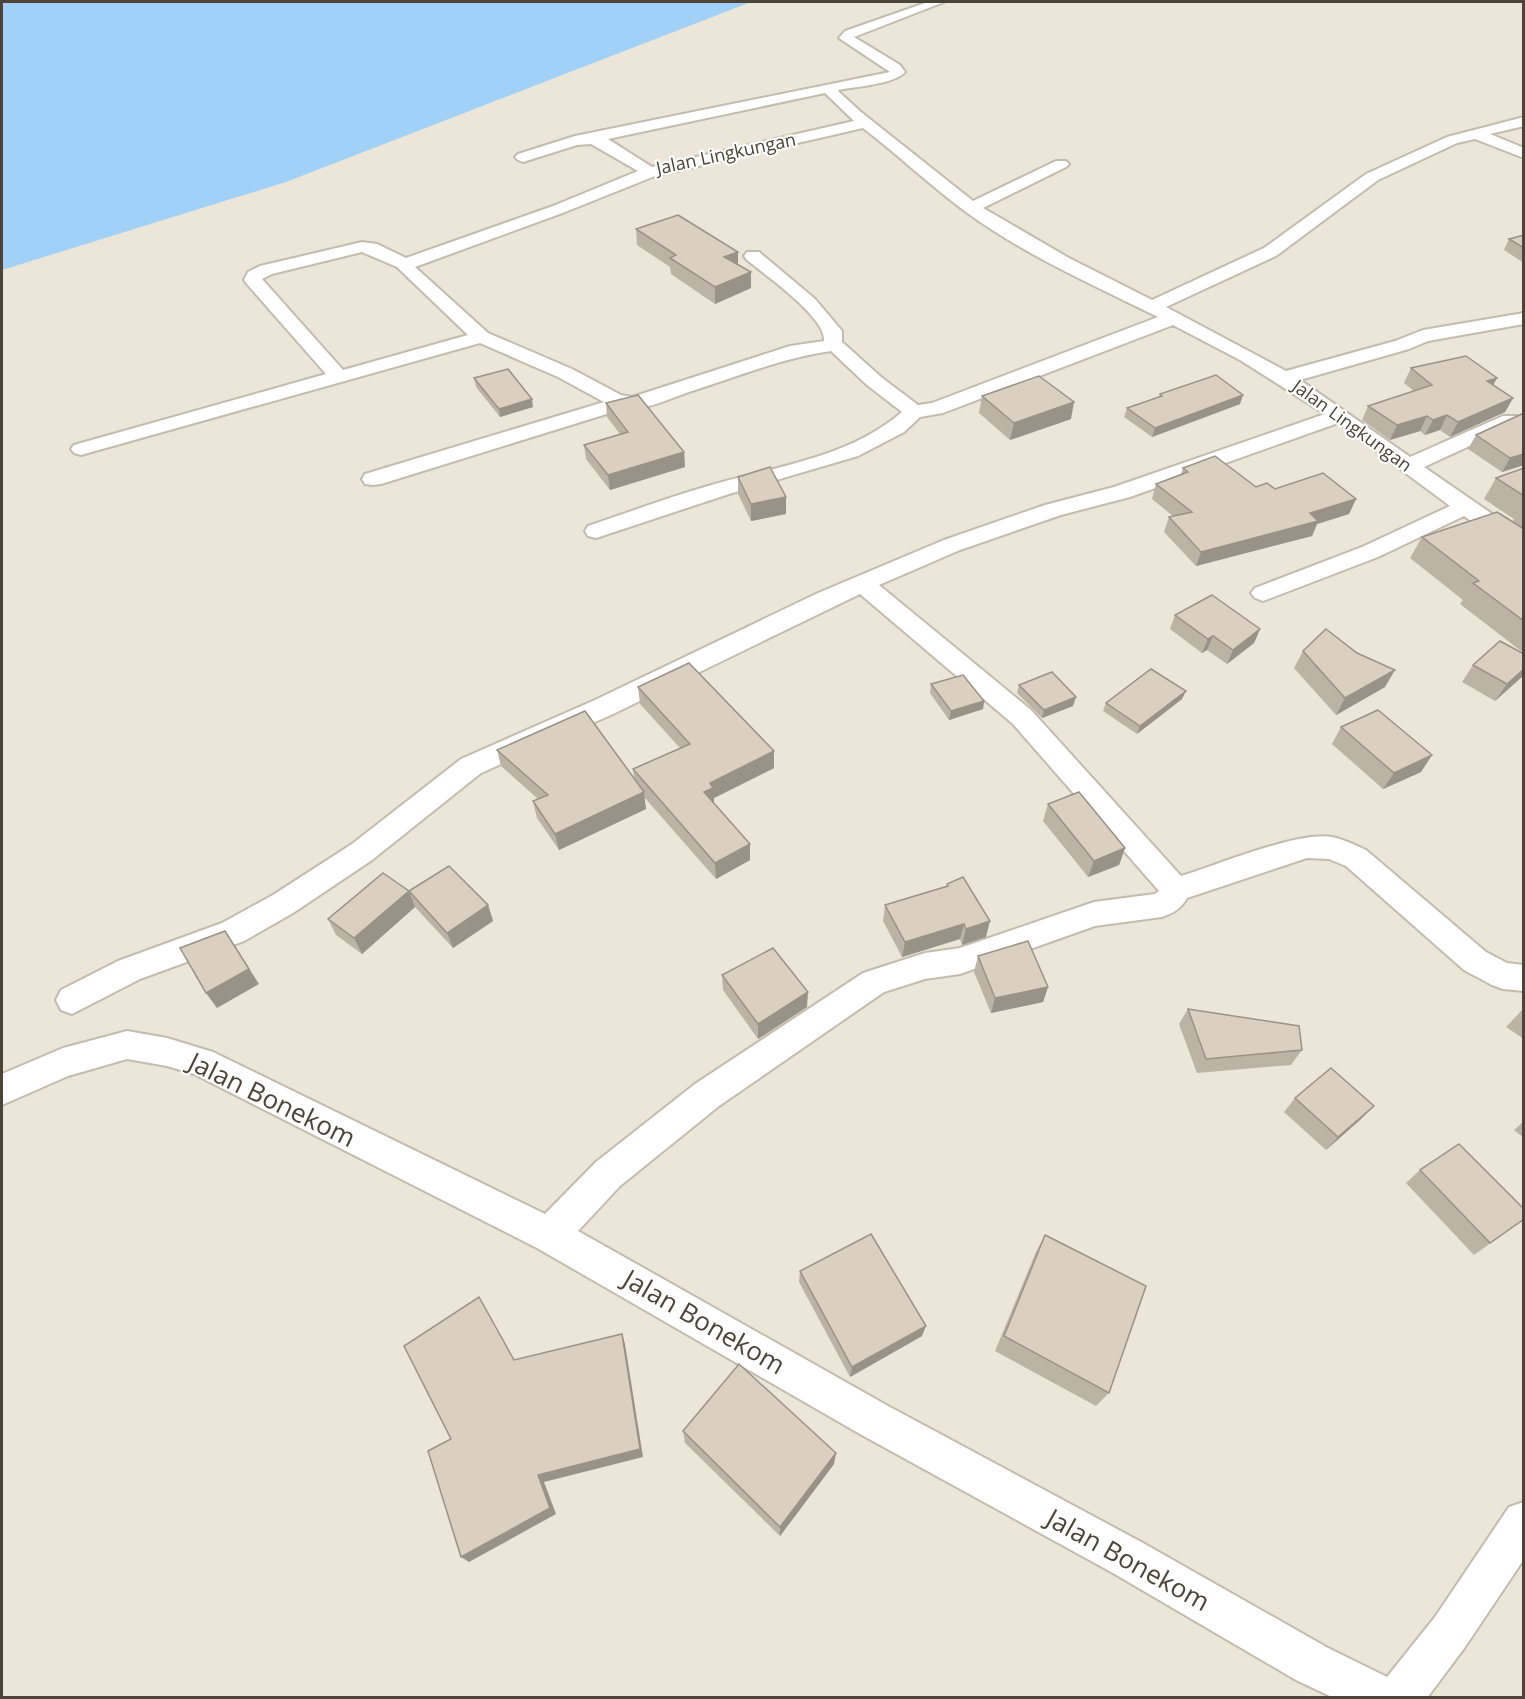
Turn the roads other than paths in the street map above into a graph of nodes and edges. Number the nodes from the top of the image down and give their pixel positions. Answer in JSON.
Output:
{"nodes":[{"id":1,"x":938,"y":2,"type":"edge"},
{"id":2,"x":830,"y":89,"type":"junction"},
{"id":3,"x":1524,"y":121,"type":"edge"},
{"id":4,"x":867,"y":123,"type":"junction"},
{"id":5,"x":1474,"y":133,"type":"junction"},
{"id":6,"x":591,"y":139,"type":"junction"},
{"id":7,"x":1524,"y":154,"type":"edge"},
{"id":8,"x":523,"y":157,"type":"dead end"},
{"id":9,"x":1061,"y":164,"type":"dead end"},
{"id":10,"x":650,"y":172,"type":"junction"},
{"id":11,"x":971,"y":207,"type":"junction"},
{"id":12,"x":753,"y":256,"type":"dead end"},
{"id":13,"x":406,"y":265,"type":"junction"},
{"id":14,"x":1152,"y":307,"type":"junction"},
{"id":15,"x":1173,"y":318,"type":"junction"},
{"id":16,"x":1524,"y":318,"type":"edge"},
{"id":17,"x":481,"y":337,"type":"junction"},
{"id":18,"x":832,"y":345,"type":"junction"},
{"id":19,"x":340,"y":378,"type":"junction"},
{"id":20,"x":1284,"y":378,"type":"junction"},
{"id":21,"x":625,"y":402,"type":"junction"},
{"id":22,"x":914,"y":412,"type":"junction"},
{"id":23,"x":1521,"y":415,"type":"edge"},
{"id":24,"x":1339,"y":416,"type":"junction"},
{"id":25,"x":81,"y":449,"type":"dead end"},
{"id":26,"x":1408,"y":466,"type":"junction"},
{"id":27,"x":373,"y":478,"type":"dead end"},
{"id":28,"x":1464,"y":508,"type":"junction"},
{"id":29,"x":596,"y":531,"type":"dead end"},
{"id":30,"x":1524,"y":546,"type":"edge"},
{"id":31,"x":862,"y":583,"type":"junction"},
{"id":32,"x":1263,"y":593,"type":"dead end"},
{"id":33,"x":1175,"y":890,"type":"junction"},
{"id":34,"x":1524,"y":978,"type":"edge"},
{"id":35,"x":72,"y":1000,"type":"dead end"},
{"id":36,"x":2,"y":1090,"type":"edge"},
{"id":37,"x":550,"y":1235,"type":"junction"},
{"id":38,"x":1524,"y":1522,"type":"edge"},
{"id":39,"x":1383,"y":1698,"type":"edge"},
{"id":40,"x":1399,"y":1698,"type":"edge"}],
"edges":[{"from":1,"to":2,"type":"street"},
{"from":2,"to":4,"type":"street","name":"Jalan Lingkungan"},
{"from":2,"to":6,"type":"street"},
{"from":3,"to":5,"type":"street"},
{"from":4,"to":10,"type":"street","name":"Jalan Lingkungan"},
{"from":4,"to":11,"type":"street","name":"Jalan Lingkungan"},
{"from":5,"to":7,"type":"street"},
{"from":5,"to":14,"type":"street"},
{"from":6,"to":8,"type":"street"},
{"from":6,"to":10,"type":"street","name":"Jalan Lingkungan"},
{"from":9,"to":11,"type":"street"},
{"from":10,"to":13,"type":"street"},
{"from":11,"to":14,"type":"street","name":"Jalan Lingkungan"},
{"from":12,"to":18,"type":"street"},
{"from":13,"to":17,"type":"street"},
{"from":13,"to":19,"type":"street"},
{"from":14,"to":15,"type":"street","name":"Jalan Lingkungan"},
{"from":15,"to":20,"type":"street","name":"Jalan Lingkungan"},
{"from":15,"to":22,"type":"street"},
{"from":16,"to":20,"type":"street"},
{"from":17,"to":19,"type":"street"},
{"from":17,"to":21,"type":"street"},
{"from":18,"to":21,"type":"street"},
{"from":18,"to":22,"type":"street"},
{"from":19,"to":25,"type":"street"},
{"from":20,"to":24,"type":"street","name":"Jalan Lingkungan"},
{"from":21,"to":27,"type":"street"},
{"from":22,"to":29,"type":"street"},
{"from":23,"to":26,"type":"street"},
{"from":24,"to":26,"type":"street","name":"Jalan Lingkungan"},
{"from":24,"to":31,"type":"street"},
{"from":26,"to":28,"type":"street","name":"Jalan Lingkungan"},
{"from":28,"to":30,"type":"street","name":"Jalan Lingkungan"},
{"from":28,"to":32,"type":"street"},
{"from":31,"to":33,"type":"street"},
{"from":31,"to":35,"type":"street"},
{"from":33,"to":34,"type":"street"},
{"from":33,"to":37,"type":"street"},
{"from":36,"to":37,"type":"street","name":"Jalan Bonekom"},
{"from":37,"to":39,"type":"street","name":"Jalan Bonekom"},
{"from":38,"to":40,"type":"street"}]}
